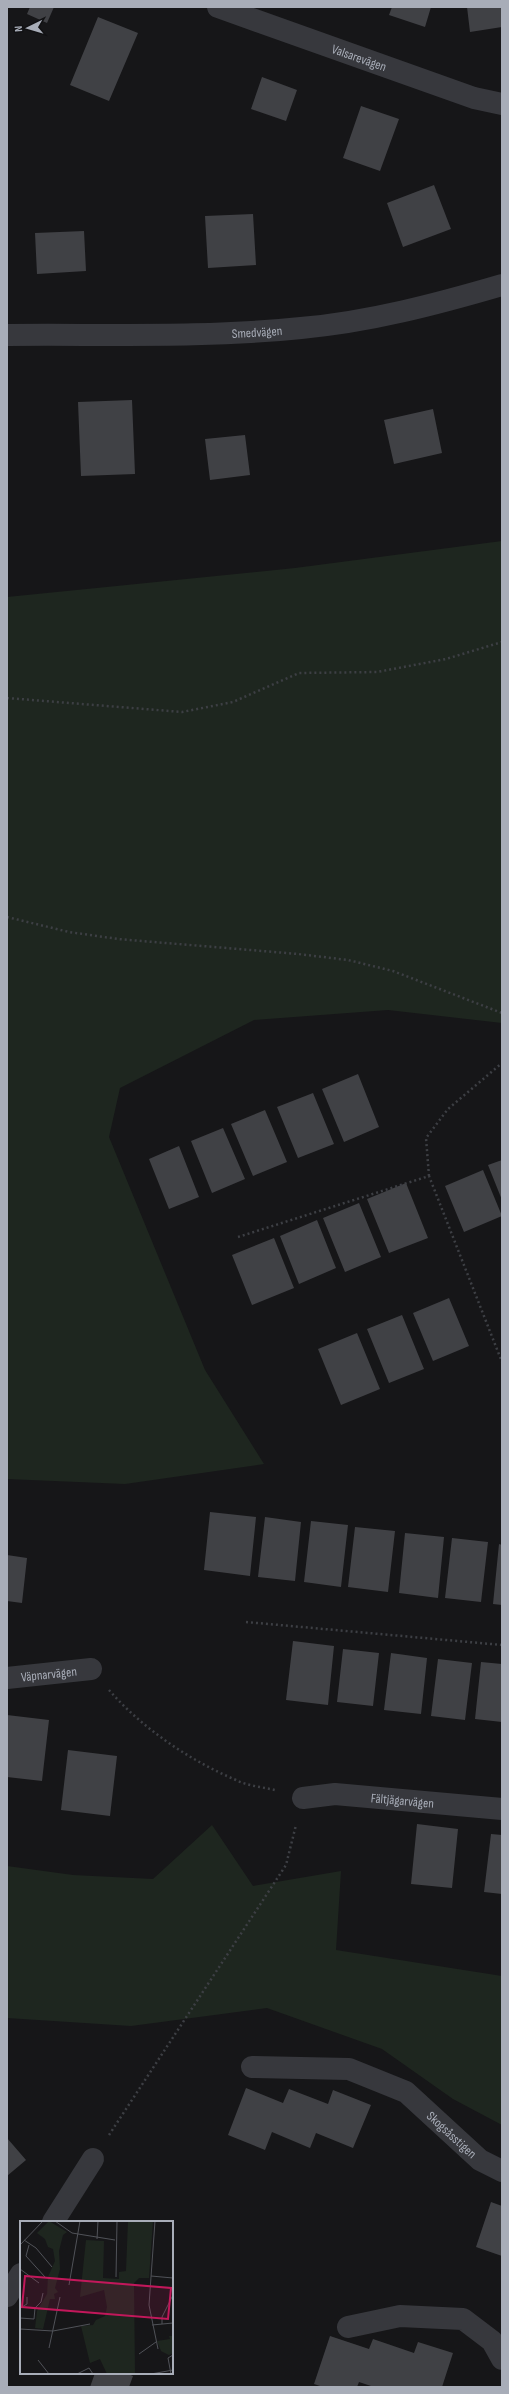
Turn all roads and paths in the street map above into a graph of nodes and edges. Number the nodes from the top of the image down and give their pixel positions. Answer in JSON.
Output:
{"nodes":[{"id":1,"x":218,"y":7,"type":"edge"},
{"id":2,"x":502,"y":104,"type":"edge"},
{"id":3,"x":502,"y":285,"type":"edge"},
{"id":4,"x":7,"y":335,"type":"edge"},
{"id":5,"x":502,"y":642,"type":"edge"},
{"id":6,"x":7,"y":698,"type":"edge"},
{"id":7,"x":7,"y":917,"type":"edge"},
{"id":8,"x":502,"y":1013,"type":"edge"},
{"id":9,"x":502,"y":1063,"type":"edge"},
{"id":10,"x":428,"y":1176,"type":"junction"},
{"id":11,"x":238,"y":1237,"type":"dead end"},
{"id":12,"x":502,"y":1362,"type":"edge"},
{"id":13,"x":246,"y":1622,"type":"dead end"},
{"id":14,"x":502,"y":1645,"type":"edge"},
{"id":15,"x":91,"y":1669,"type":"joint"},
{"id":16,"x":7,"y":1678,"type":"edge"},
{"id":17,"x":303,"y":1798,"type":"junction"},
{"id":18,"x":502,"y":1809,"type":"edge"},
{"id":19,"x":252,"y":2067,"type":"dead end"},
{"id":20,"x":93,"y":2159,"type":"joint"},
{"id":21,"x":502,"y":2171,"type":"edge"},
{"id":22,"x":55,"y":2221,"type":"edge"},
{"id":23,"x":20,"y":2276,"type":"edge"},
{"id":24,"x":7,"y":2296,"type":"edge"},
{"id":25,"x":348,"y":2327,"type":"dead end"},
{"id":26,"x":497,"y":2350,"type":"edge"}],
"edges":[{"from":1,"to":2,"type":"street","name":"Valsarevägen"},
{"from":3,"to":4,"type":"street","name":"Smedvägen"},
{"from":5,"to":6,"type":"path"},
{"from":7,"to":8,"type":"path"},
{"from":9,"to":10,"type":"path"},
{"from":10,"to":11,"type":"path"},
{"from":10,"to":12,"type":"path"},
{"from":13,"to":14,"type":"path"},
{"from":15,"to":16,"type":"street","name":"Väpnarvägen"},
{"from":15,"to":17,"type":"path"},
{"from":17,"to":18,"type":"street","name":"Fältjägarvägen"},
{"from":17,"to":20,"type":"path"},
{"from":19,"to":21,"type":"street","name":"Skogsåsstigen"},
{"from":20,"to":22,"type":"street"},
{"from":23,"to":24,"type":"street"},
{"from":25,"to":26,"type":"street"}]}
